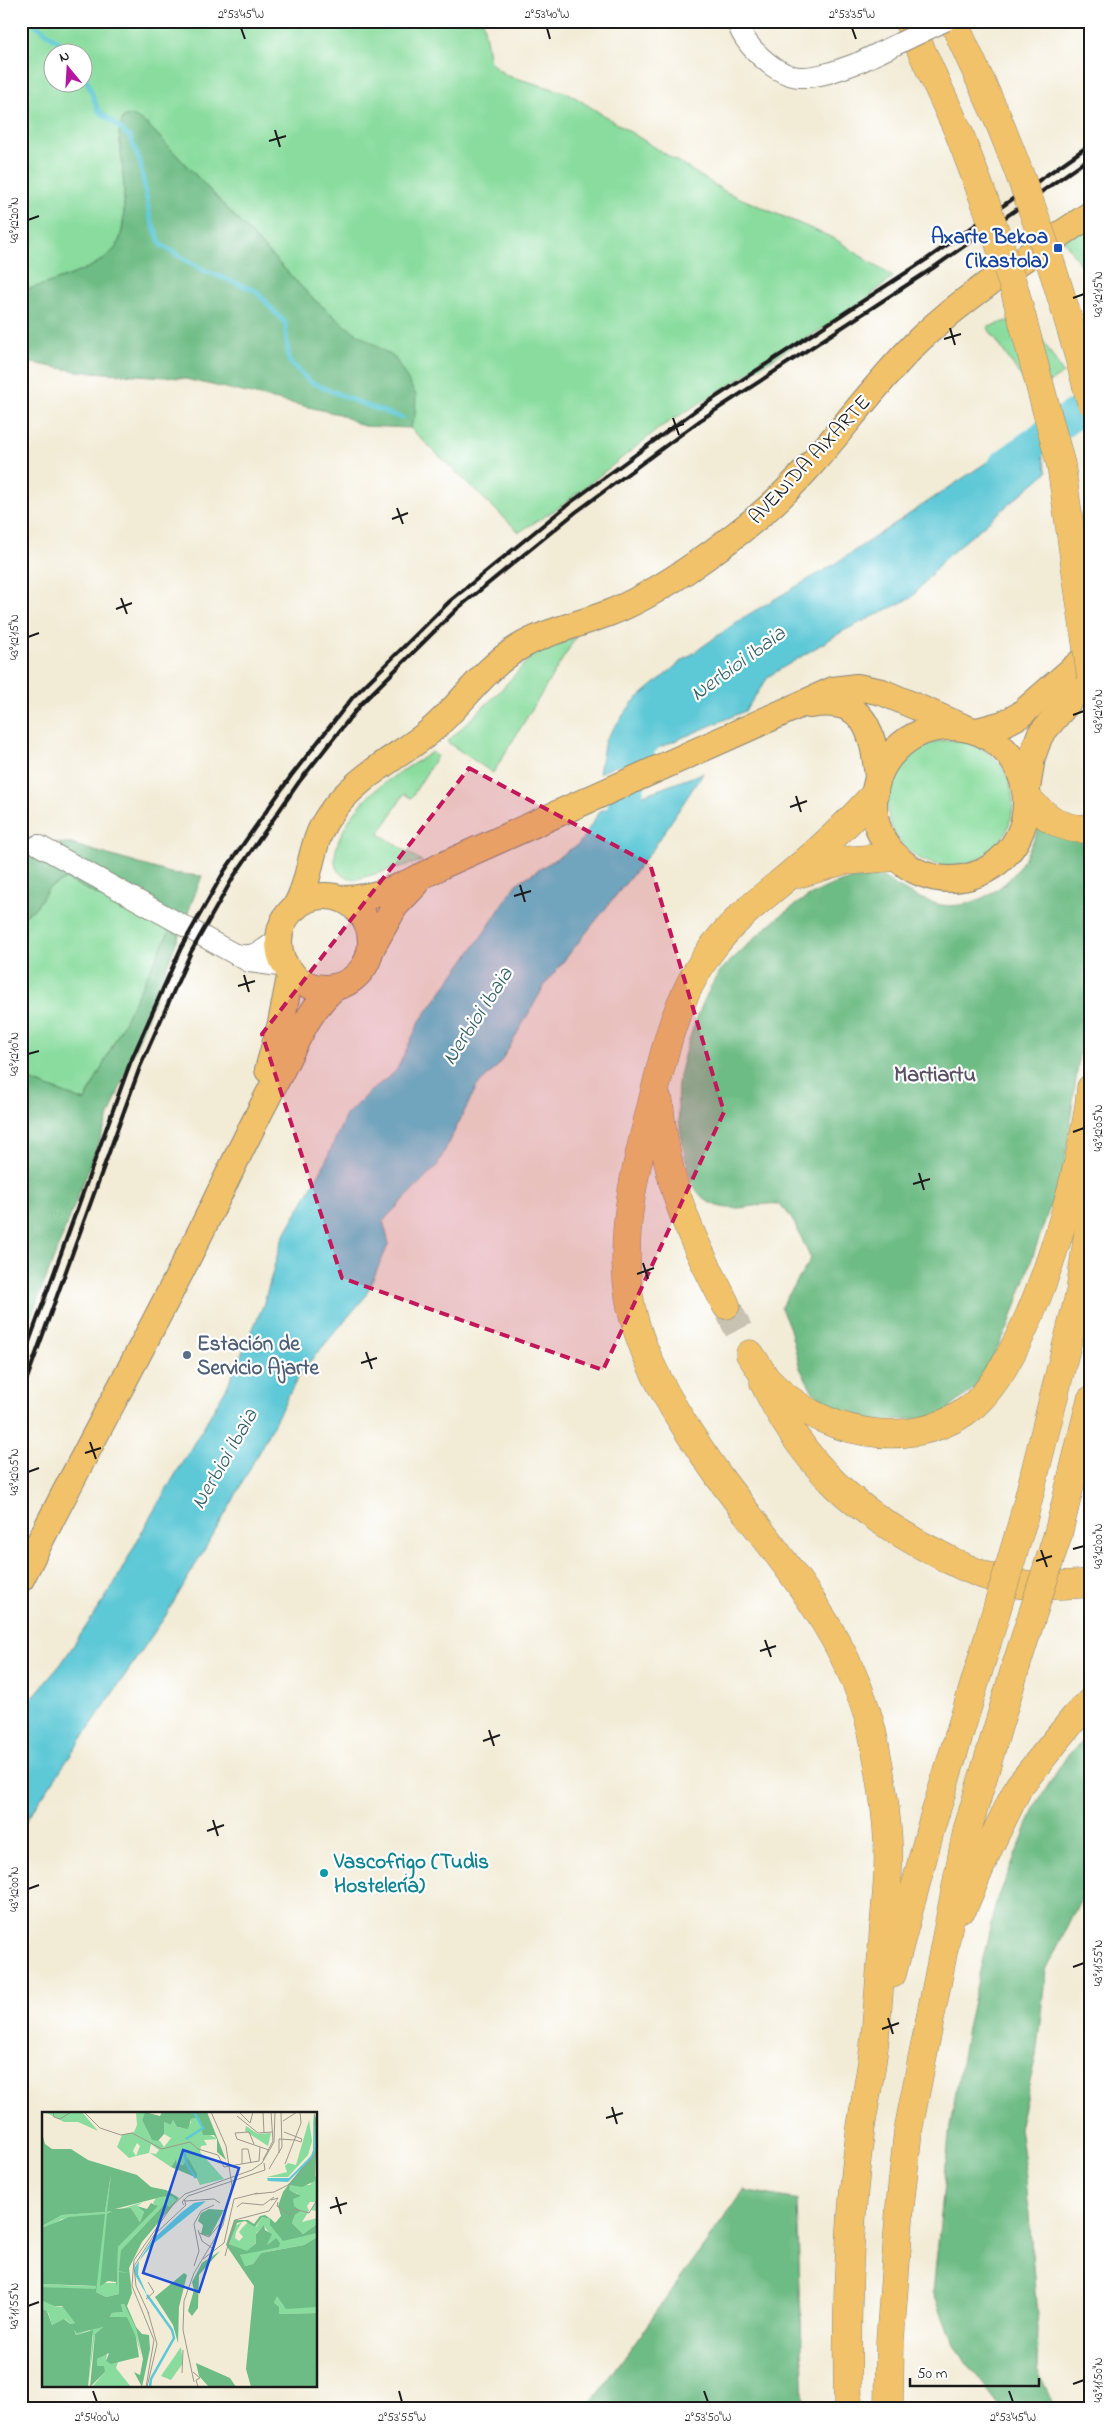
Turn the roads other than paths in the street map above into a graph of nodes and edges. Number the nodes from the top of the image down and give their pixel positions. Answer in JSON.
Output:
{"nodes":[{"id":1,"x":737,"y":21,"type":"edge"},
{"id":2,"x":908,"y":21,"type":"edge"},
{"id":3,"x":945,"y":21,"type":"edge"},
{"id":4,"x":953,"y":21,"type":"edge"},
{"id":5,"x":1091,"y":214,"type":"edge"},
{"id":6,"x":1091,"y":402,"type":"edge"},
{"id":7,"x":1091,"y":653,"type":"edge"},
{"id":8,"x":1091,"y":676,"type":"edge"},
{"id":9,"x":790,"y":709,"type":"junction"},
{"id":10,"x":972,"y":730,"type":"junction"},
{"id":11,"x":876,"y":786,"type":"junction"},
{"id":12,"x":1027,"y":795,"type":"junction"},
{"id":13,"x":1091,"y":828,"type":"edge"},
{"id":14,"x":38,"y":846,"type":"dead end"},
{"id":15,"x":896,"y":857,"type":"junction"},
{"id":16,"x":311,"y":859,"type":"junction"},
{"id":17,"x":441,"y":866,"type":"junction"},
{"id":18,"x":787,"y":877,"type":"junction"},
{"id":19,"x":337,"y":898,"type":"junction"},
{"id":20,"x":295,"y":908,"type":"junction"},
{"id":21,"x":280,"y":937,"type":"junction"},
{"id":22,"x":371,"y":949,"type":"junction"},
{"id":23,"x":231,"y":953,"type":"junction"},
{"id":24,"x":289,"y":970,"type":"junction"},
{"id":25,"x":335,"y":987,"type":"junction"},
{"id":26,"x":657,"y":1081,"type":"junction"},
{"id":27,"x":1091,"y":1088,"type":"edge"},
{"id":28,"x":245,"y":1138,"type":"junction"},
{"id":29,"x":1091,"y":1212,"type":"edge"},
{"id":30,"x":726,"y":1305,"type":"tunnel mouth"},
{"id":31,"x":1091,"y":1400,"type":"edge"},
{"id":32,"x":21,"y":1579,"type":"edge"},
{"id":33,"x":1091,"y":1583,"type":"edge"},
{"id":34,"x":1091,"y":1701,"type":"edge"},
{"id":35,"x":940,"y":1962,"type":"junction"},
{"id":36,"x":874,"y":2047,"type":"junction"},
{"id":37,"x":848,"y":2409,"type":"edge"},
{"id":38,"x":889,"y":2409,"type":"edge"}],
"edges":[{"from":1,"to":3,"type":"street","bridge":true},
{"from":2,"to":8,"type":"highway","bridge":true},
{"from":4,"to":6,"type":"highway","bridge":true},
{"from":5,"to":16,"type":"main road","name":"AVENIDA AIXARTE"},
{"from":7,"to":10,"type":"main road"},
{"from":8,"to":12,"type":"main road"},
{"from":9,"to":10,"type":"main road"},
{"from":9,"to":11,"type":"main road"},
{"from":9,"to":17,"type":"main road"},
{"from":10,"to":11,"type":"main road"},
{"from":10,"to":12,"type":"main road"},
{"from":11,"to":15,"type":"main road"},
{"from":11,"to":18,"type":"highway"},
{"from":12,"to":13,"type":"highway"},
{"from":12,"to":15,"type":"main road"},
{"from":14,"to":23,"type":"street"},
{"from":15,"to":18,"type":"highway"},
{"from":16,"to":19,"type":"main road"},
{"from":16,"to":20,"type":"main road"},
{"from":17,"to":19,"type":"main road"},
{"from":17,"to":22,"type":"main road"},
{"from":18,"to":26,"type":"highway"},
{"from":19,"to":20,"type":"main road"},
{"from":19,"to":22,"type":"main road"},
{"from":20,"to":21,"type":"main road"},
{"from":21,"to":23,"type":"street"},
{"from":21,"to":24,"type":"main road"},
{"from":22,"to":25,"type":"main road"},
{"from":23,"to":24,"type":"street"},
{"from":24,"to":25,"type":"main road"},
{"from":24,"to":28,"type":"main road"},
{"from":25,"to":28,"type":"main road"},
{"from":26,"to":30,"type":"highway"},
{"from":26,"to":36,"type":"highway"},
{"from":27,"to":33,"type":"highway"},
{"from":28,"to":32,"type":"main road"},
{"from":29,"to":36,"type":"highway","bridge":true},
{"from":31,"to":35,"type":"highway","bridge":true},
{"from":34,"to":35,"type":"highway"},
{"from":35,"to":38,"type":"highway"},
{"from":36,"to":37,"type":"highway"}]}
